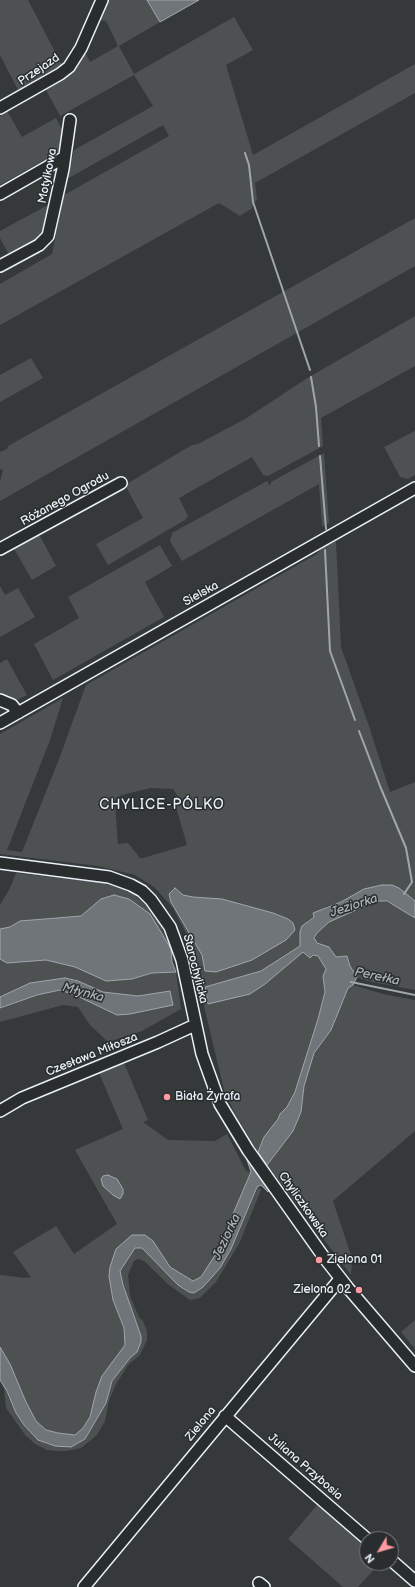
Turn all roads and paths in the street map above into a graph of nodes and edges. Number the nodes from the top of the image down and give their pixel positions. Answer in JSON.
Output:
{"nodes":[{"id":1,"x":102,"y":0,"type":"edge"},
{"id":2,"x":0,"y":108,"type":"edge"},
{"id":3,"x":70,"y":120,"type":"dead end"},
{"id":4,"x":64,"y":158,"type":"junction"},
{"id":5,"x":0,"y":194,"type":"edge"},
{"id":6,"x":0,"y":266,"type":"edge"},
{"id":7,"x":121,"y":483,"type":"dead end"},
{"id":8,"x":415,"y":488,"type":"edge"},
{"id":9,"x":0,"y":549,"type":"edge"},
{"id":10,"x":0,"y":700,"type":"edge"},
{"id":11,"x":18,"y":713,"type":"junction"},
{"id":12,"x":0,"y":723,"type":"edge"},
{"id":13,"x":0,"y":863,"type":"edge"},
{"id":14,"x":195,"y":1025,"type":"junction"},
{"id":15,"x":0,"y":1111,"type":"edge"},
{"id":16,"x":262,"y":1170,"type":"joint"},
{"id":17,"x":340,"y":1279,"type":"junction"},
{"id":18,"x":415,"y":1366,"type":"edge"},
{"id":19,"x":225,"y":1416,"type":"junction"},
{"id":20,"x":359,"y":1532,"type":"edge"},
{"id":21,"x":399,"y":1567,"type":"edge"},
{"id":22,"x":415,"y":1581,"type":"edge"},
{"id":23,"x":84,"y":1587,"type":"edge"}],
"edges":[{"from":1,"to":2,"type":"street","name":"Przejazd"},
{"from":3,"to":4,"type":"street","name":"Motylkowa"},
{"from":4,"to":5,"type":"street"},
{"from":4,"to":6,"type":"street","name":"Motylkowa"},
{"from":7,"to":9,"type":"street","name":"Różanego Ogrodu"},
{"from":8,"to":11,"type":"street","name":"Sielska"},
{"from":10,"to":11,"type":"street"},
{"from":11,"to":12,"type":"street","name":"Sielska"},
{"from":13,"to":14,"type":"street","name":"Starochylicka"},
{"from":14,"to":15,"type":"street","name":"Czesława Miłosza"},
{"from":14,"to":16,"type":"street","name":"Starochylicka"},
{"from":16,"to":17,"type":"street","name":"Chyliczkowska"},
{"from":17,"to":18,"type":"street","name":"Chyliczkowska"},
{"from":17,"to":19,"type":"street","name":"Zielona"},
{"from":19,"to":20,"type":"street","name":"Juliana Przybosia"},
{"from":19,"to":23,"type":"street","name":"Zielona"},
{"from":21,"to":22,"type":"street"}]}
